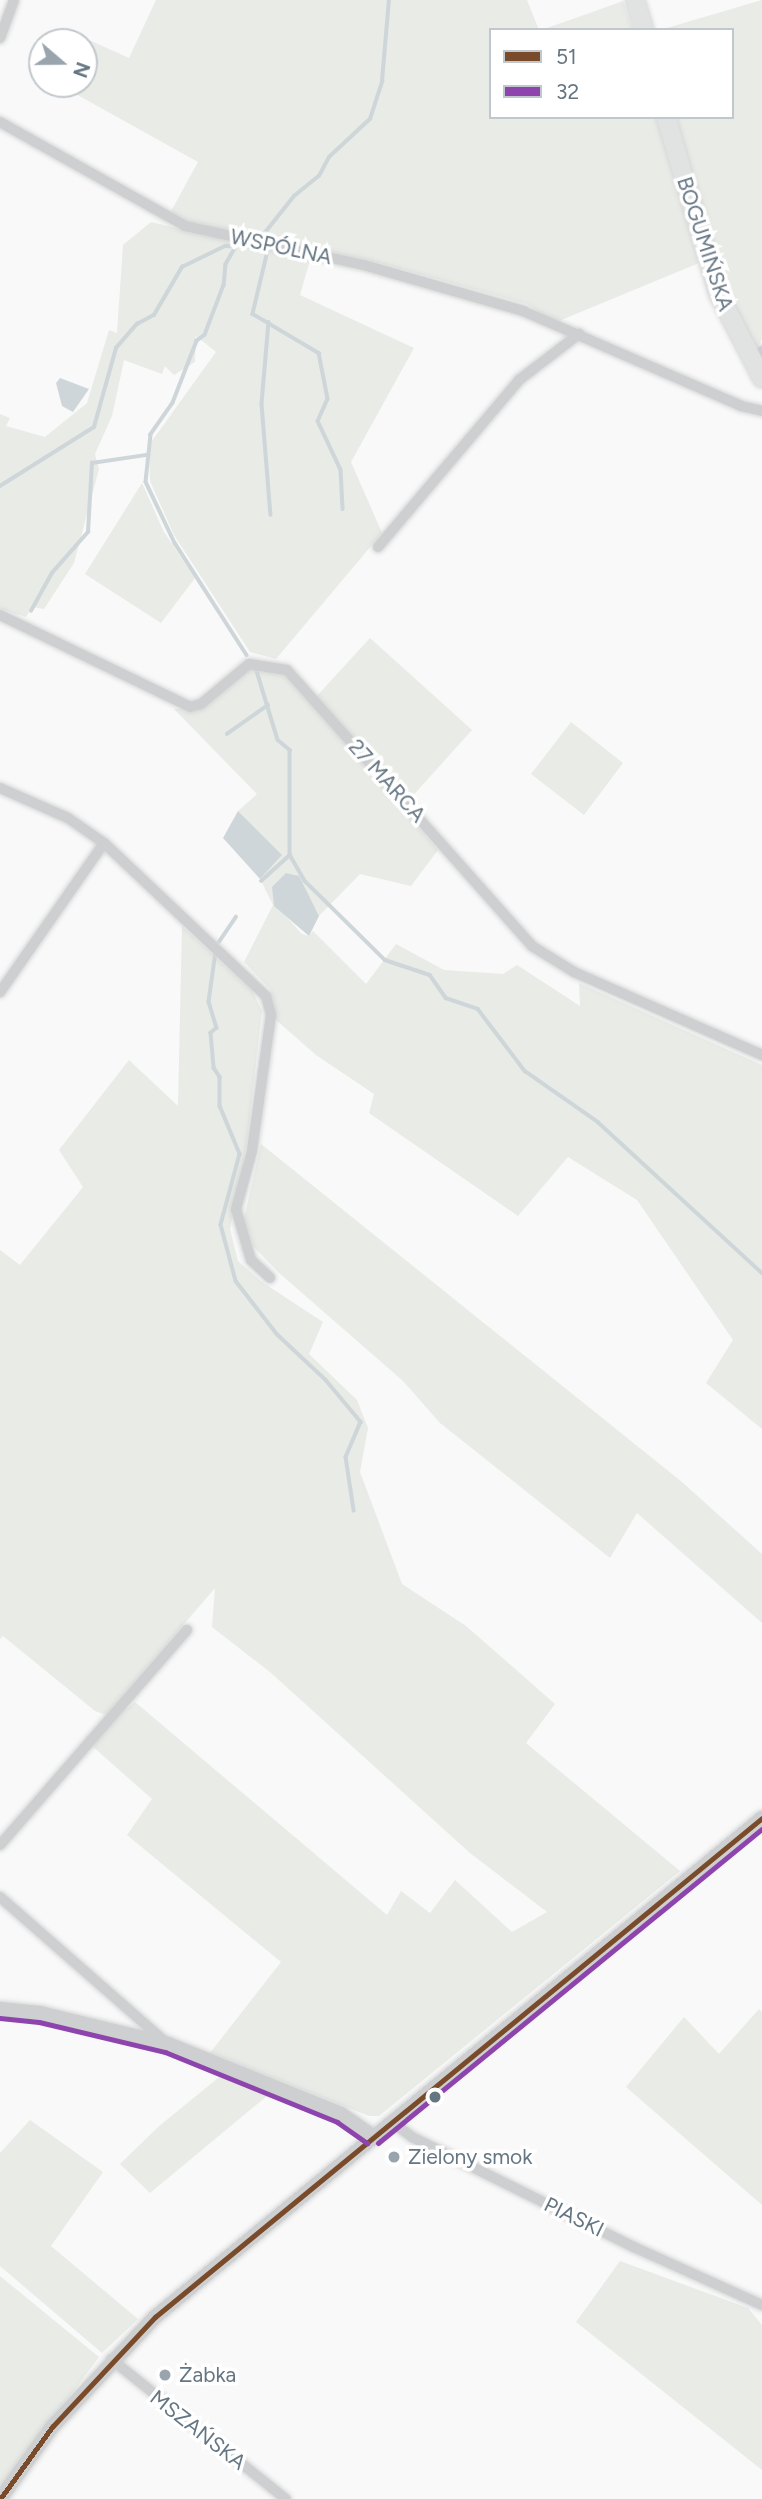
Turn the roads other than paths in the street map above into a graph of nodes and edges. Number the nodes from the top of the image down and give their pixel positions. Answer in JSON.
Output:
{"nodes":[{"id":1,"x":14,"y":0,"type":"edge"},
{"id":2,"x":635,"y":0,"type":"edge"},
{"id":3,"x":642,"y":28,"type":"edge"},
{"id":4,"x":0,"y":38,"type":"edge"},
{"id":5,"x":667,"y":119,"type":"edge"},
{"id":6,"x":0,"y":122,"type":"edge"},
{"id":7,"x":579,"y":334,"type":"junction"},
{"id":8,"x":759,"y":365,"type":"edge"},
{"id":9,"x":762,"y":411,"type":"edge"},
{"id":10,"x":378,"y":547,"type":"dead end"},
{"id":11,"x":0,"y":615,"type":"edge"},
{"id":12,"x":0,"y":788,"type":"edge"},
{"id":13,"x":104,"y":843,"type":"junction"},
{"id":14,"x":0,"y":992,"type":"edge"},
{"id":15,"x":762,"y":1055,"type":"edge"},
{"id":16,"x":270,"y":1278,"type":"dead end"},
{"id":17,"x":187,"y":1630,"type":"dead end"},
{"id":18,"x":762,"y":1818,"type":"edge"},
{"id":19,"x":0,"y":1845,"type":"edge"},
{"id":20,"x":0,"y":1897,"type":"edge"},
{"id":21,"x":0,"y":2010,"type":"edge"},
{"id":22,"x":168,"y":2044,"type":"junction"},
{"id":23,"x":391,"y":2121,"type":"junction"},
{"id":24,"x":372,"y":2136,"type":"junction"},
{"id":25,"x":762,"y":2305,"type":"edge"},
{"id":26,"x":111,"y":2359,"type":"junction"},
{"id":27,"x":0,"y":2498,"type":"edge"},
{"id":28,"x":286,"y":2499,"type":"edge"}],
"edges":[{"from":1,"to":4,"type":"street"},
{"from":2,"to":3,"type":"main road"},
{"from":5,"to":8,"type":"main road","name":"BOGUMIŃSKA"},
{"from":6,"to":7,"type":"street","name":"WSPÓLNA"},
{"from":7,"to":9,"type":"street","name":"WSPÓLNA"},
{"from":7,"to":10,"type":"street"},
{"from":11,"to":15,"type":"street","name":"27 MARCA"},
{"from":12,"to":13,"type":"street"},
{"from":13,"to":14,"type":"street"},
{"from":13,"to":16,"type":"street"},
{"from":17,"to":19,"type":"street"},
{"from":18,"to":23,"type":"street"},
{"from":20,"to":22,"type":"street"},
{"from":21,"to":22,"type":"street"},
{"from":22,"to":24,"type":"street"},
{"from":23,"to":24,"type":"street"},
{"from":23,"to":25,"type":"street","name":"PIASKI"},
{"from":24,"to":26,"type":"street"},
{"from":26,"to":27,"type":"street"},
{"from":26,"to":28,"type":"street","name":"MSZAŃSKA"}]}
